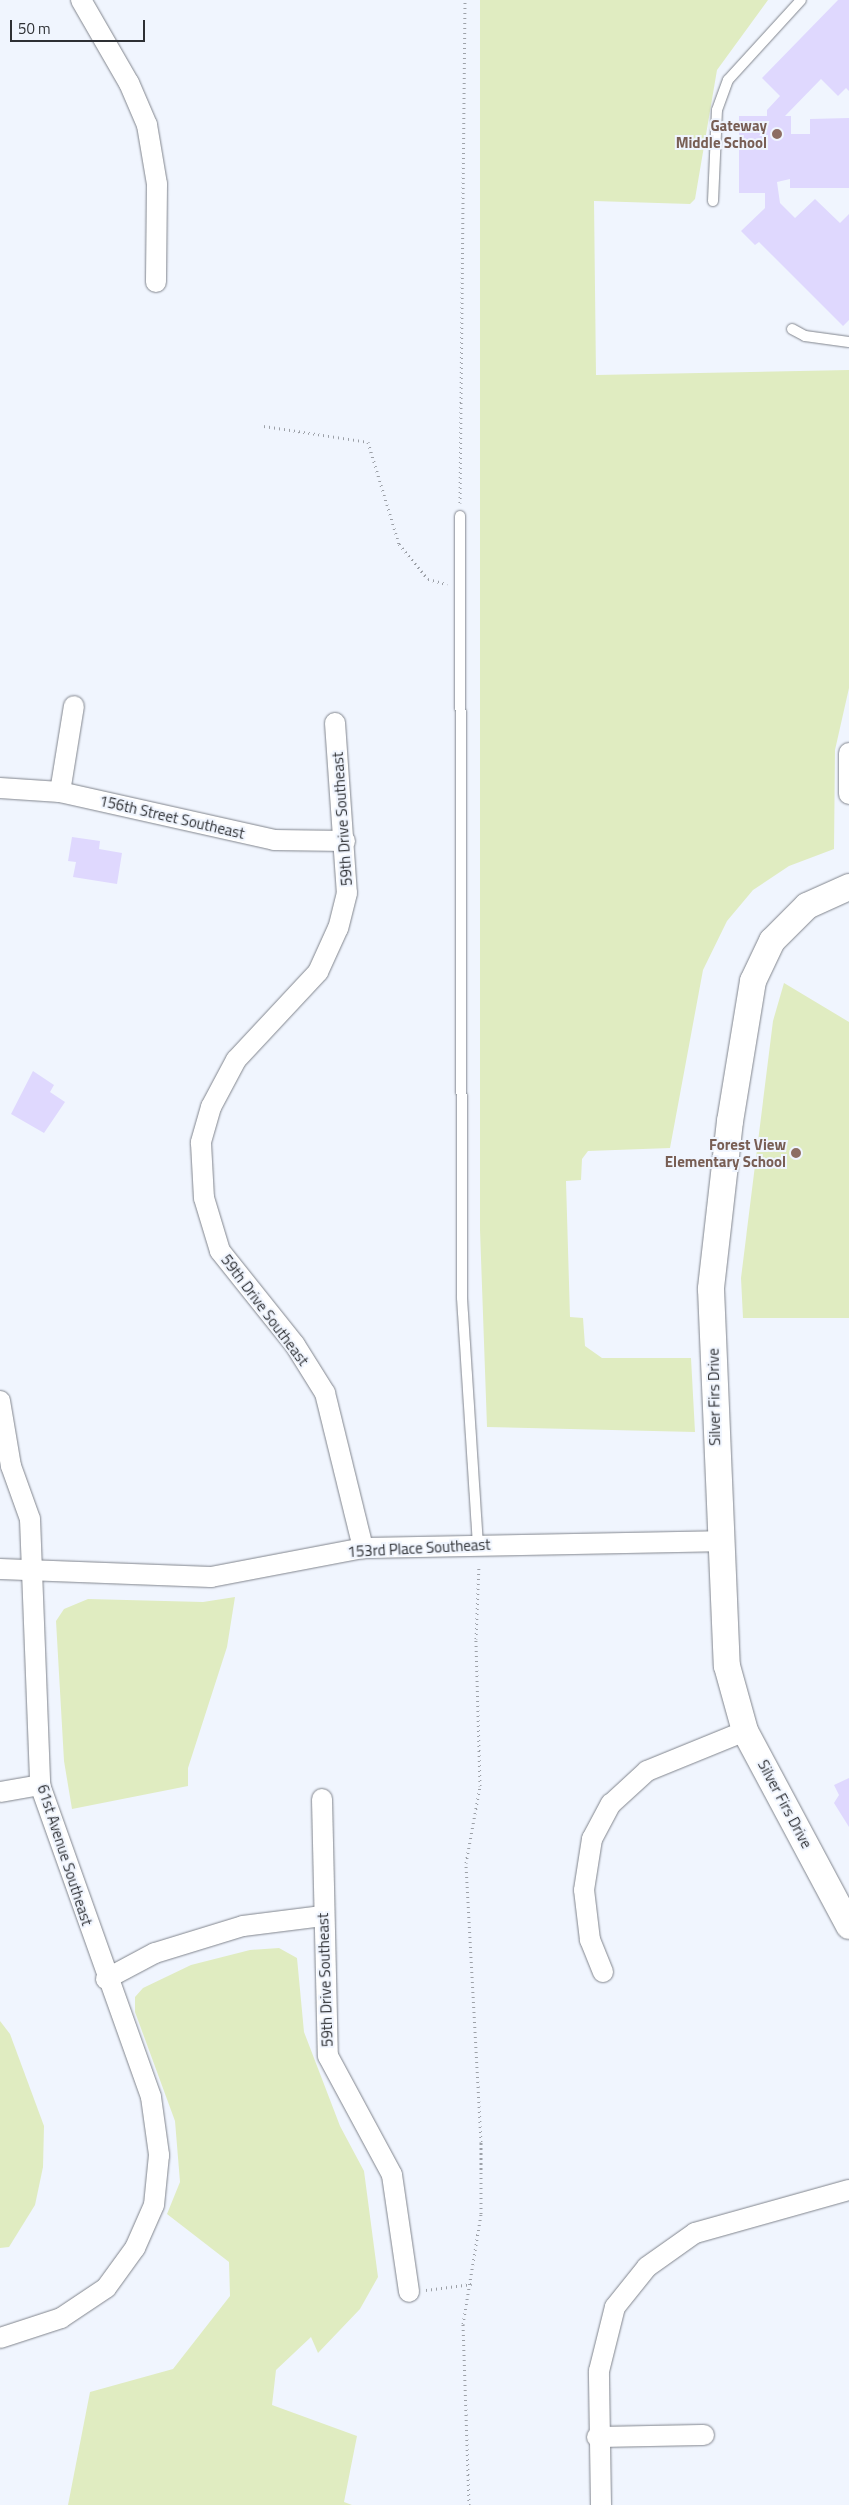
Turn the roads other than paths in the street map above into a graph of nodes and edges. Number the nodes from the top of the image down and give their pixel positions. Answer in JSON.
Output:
{"nodes":[{"id":1,"x":81,"y":0,"type":"edge"},
{"id":2,"x":801,"y":0,"type":"edge"},
{"id":3,"x":713,"y":201,"type":"dead end"},
{"id":4,"x":156,"y":282,"type":"dead end"},
{"id":5,"x":792,"y":330,"type":"dead end"},
{"id":6,"x":849,"y":342,"type":"edge"},
{"id":7,"x":460,"y":516,"type":"road end"},
{"id":8,"x":74,"y":706,"type":"dead end"},
{"id":9,"x":335,"y":723,"type":"dead end"},
{"id":10,"x":849,"y":753,"type":"edge"},
{"id":11,"x":0,"y":788,"type":"edge"},
{"id":12,"x":60,"y":792,"type":"junction"},
{"id":13,"x":849,"y":794,"type":"edge"},
{"id":14,"x":345,"y":841,"type":"junction"},
{"id":15,"x":849,"y":887,"type":"edge"},
{"id":16,"x":0,"y":1401,"type":"edge"},
{"id":17,"x":720,"y":1541,"type":"junction"},
{"id":18,"x":478,"y":1544,"type":"junction"},
{"id":19,"x":363,"y":1548,"type":"junction"},
{"id":20,"x":0,"y":1569,"type":"edge"},
{"id":21,"x":35,"y":1571,"type":"junction"},
{"id":22,"x":745,"y":1731,"type":"junction"},
{"id":23,"x":40,"y":1785,"type":"junction"},
{"id":24,"x":0,"y":1792,"type":"edge"},
{"id":25,"x":322,"y":1799,"type":"dead end"},
{"id":26,"x":322,"y":1916,"type":"junction"},
{"id":27,"x":848,"y":1923,"type":"edge"},
{"id":28,"x":603,"y":1972,"type":"dead end"},
{"id":29,"x":106,"y":1979,"type":"junction"},
{"id":30,"x":849,"y":2190,"type":"edge"},
{"id":31,"x":409,"y":2292,"type":"road end"},
{"id":32,"x":0,"y":2338,"type":"edge"},
{"id":33,"x":704,"y":2435,"type":"dead end"},
{"id":34,"x":597,"y":2437,"type":"junction"},
{"id":35,"x":601,"y":2505,"type":"edge"}],
"edges":[{"from":1,"to":4,"type":"street"},
{"from":2,"to":3,"type":"lane"},
{"from":5,"to":6,"type":"lane"},
{"from":7,"to":18,"type":"lane"},
{"from":8,"to":12,"type":"street"},
{"from":9,"to":14,"type":"street","name":"59th Drive Southeast"},
{"from":10,"to":13,"type":"street"},
{"from":11,"to":12,"type":"street","name":"156th Street Southeast"},
{"from":12,"to":14,"type":"street","name":"156th Street Southeast"},
{"from":14,"to":19,"type":"street","name":"59th Drive Southeast"},
{"from":15,"to":17,"type":"street","name":"Silver Firs Drive"},
{"from":16,"to":21,"type":"street","name":"61st Avenue Southeast"},
{"from":17,"to":18,"type":"street","name":"153rd Place Southeast"},
{"from":17,"to":22,"type":"street","name":"Silver Firs Drive"},
{"from":18,"to":19,"type":"street","name":"153rd Place Southeast"},
{"from":19,"to":21,"type":"street","name":"153rd Place Southeast"},
{"from":20,"to":21,"type":"street","name":"153rd Place Southeast"},
{"from":21,"to":23,"type":"street","name":"61st Avenue Southeast"},
{"from":22,"to":27,"type":"street","name":"Silver Firs Drive"},
{"from":22,"to":28,"type":"street"},
{"from":23,"to":24,"type":"street"},
{"from":23,"to":29,"type":"street","name":"61st Avenue Southeast"},
{"from":25,"to":26,"type":"street","name":"59th Drive Southeast"},
{"from":26,"to":29,"type":"street"},
{"from":26,"to":31,"type":"street","name":"59th Drive Southeast"},
{"from":29,"to":32,"type":"street","name":"61st Avenue Southeast"},
{"from":30,"to":34,"type":"street"},
{"from":33,"to":34,"type":"street"},
{"from":34,"to":35,"type":"street"}]}
